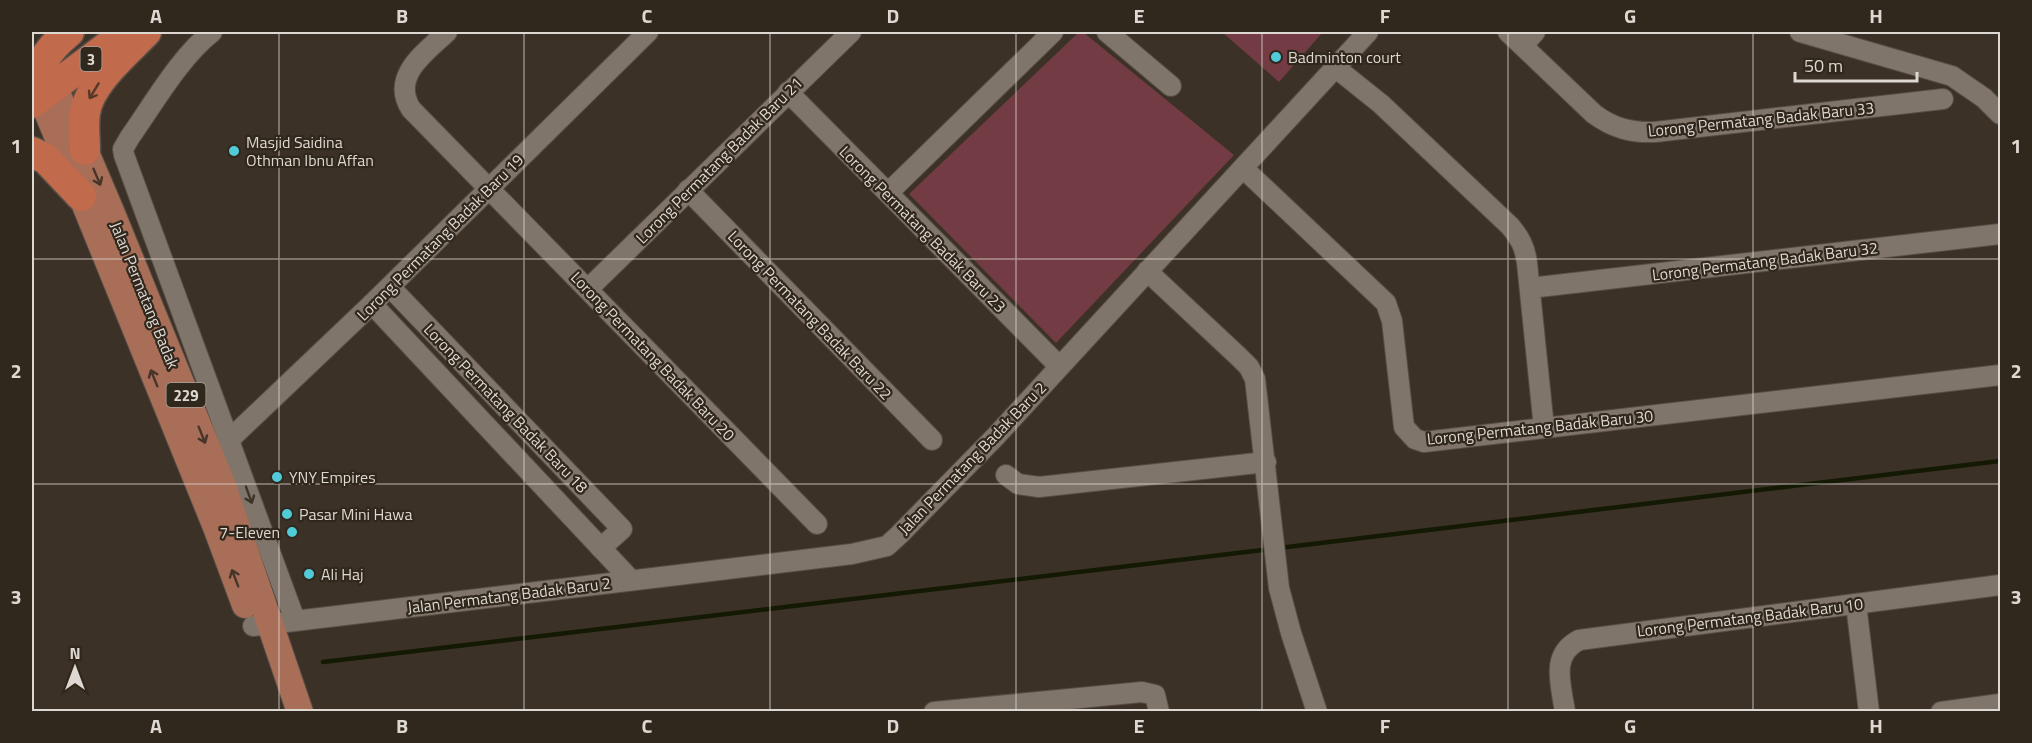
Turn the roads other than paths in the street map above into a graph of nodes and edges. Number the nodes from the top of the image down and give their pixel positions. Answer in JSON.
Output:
{"nodes":[{"id":1,"x":42,"y":32,"type":"edge"},
{"id":2,"x":69,"y":32,"type":"edge"},
{"id":3,"x":127,"y":32,"type":"edge"},
{"id":4,"x":146,"y":32,"type":"edge"},
{"id":5,"x":212,"y":32,"type":"edge"},
{"id":6,"x":447,"y":32,"type":"edge"},
{"id":7,"x":648,"y":32,"type":"edge"},
{"id":8,"x":850,"y":32,"type":"edge"},
{"id":9,"x":1053,"y":32,"type":"edge"},
{"id":10,"x":1107,"y":32,"type":"edge"},
{"id":11,"x":1368,"y":32,"type":"edge"},
{"id":12,"x":1508,"y":32,"type":"edge"},
{"id":13,"x":1800,"y":32,"type":"edge"},
{"id":14,"x":1529,"y":38,"type":"edge"},
{"id":15,"x":32,"y":39,"type":"edge"},
{"id":16,"x":1336,"y":68,"type":"junction"},
{"id":17,"x":39,"y":86,"type":"edge"},
{"id":18,"x":1171,"y":86,"type":"dead end"},
{"id":19,"x":788,"y":92,"type":"junction"},
{"id":20,"x":1943,"y":99,"type":"dead end"},
{"id":21,"x":2001,"y":114,"type":"edge"},
{"id":22,"x":85,"y":150,"type":"junction"},
{"id":23,"x":32,"y":152,"type":"edge"},
{"id":24,"x":1243,"y":168,"type":"junction"},
{"id":25,"x":489,"y":188,"type":"junction"},
{"id":26,"x":688,"y":190,"type":"junction"},
{"id":27,"x":888,"y":194,"type":"junction"},
{"id":28,"x":81,"y":196,"type":"junction"},
{"id":29,"x":2001,"y":234,"type":"edge"},
{"id":30,"x":1147,"y":271,"type":"junction"},
{"id":31,"x":390,"y":286,"type":"junction"},
{"id":32,"x":1530,"y":288,"type":"junction"},
{"id":33,"x":588,"y":290,"type":"junction"},
{"id":34,"x":372,"y":304,"type":"junction"},
{"id":35,"x":1059,"y":366,"type":"junction"},
{"id":36,"x":2001,"y":375,"type":"edge"},
{"id":37,"x":1544,"y":428,"type":"junction"},
{"id":38,"x":229,"y":440,"type":"junction"},
{"id":39,"x":933,"y":440,"type":"dead end"},
{"id":40,"x":1266,"y":462,"type":"junction"},
{"id":41,"x":1006,"y":476,"type":"dead end"},
{"id":42,"x":817,"y":524,"type":"dead end"},
{"id":43,"x":602,"y":548,"type":"junction"},
{"id":44,"x":631,"y":579,"type":"junction"},
{"id":45,"x":2001,"y":585,"type":"edge"},
{"id":46,"x":1856,"y":604,"type":"junction"},
{"id":47,"x":295,"y":620,"type":"junction"},
{"id":48,"x":261,"y":625,"type":"junction"},
{"id":49,"x":2001,"y":704,"type":"edge"},
{"id":50,"x":285,"y":711,"type":"edge"},
{"id":51,"x":300,"y":711,"type":"edge"},
{"id":52,"x":934,"y":711,"type":"edge"},
{"id":53,"x":1159,"y":711,"type":"edge"},
{"id":54,"x":1317,"y":711,"type":"edge"},
{"id":55,"x":1565,"y":711,"type":"edge"},
{"id":56,"x":1869,"y":711,"type":"edge"},
{"id":57,"x":1941,"y":711,"type":"edge"}],
"edges":[{"from":1,"to":15,"type":"highway"},
{"from":2,"to":17,"type":"highway"},
{"from":3,"to":17,"type":"highway","number":"3"},
{"from":4,"to":22,"type":"highway","one_way":true},
{"from":5,"to":38,"type":"street"},
{"from":6,"to":25,"type":"street","name":"Lorong Permatang Badak Baru 20"},
{"from":7,"to":25,"type":"street","name":"Lorong Permatang Badak Baru 19"},
{"from":8,"to":19,"type":"street","name":"Lorong Permatang Badak Baru 21"},
{"from":9,"to":27,"type":"street"},
{"from":10,"to":18,"type":"street"},
{"from":11,"to":16,"type":"street","name":"Jalan Permatang Badak Baru 2"},
{"from":12,"to":14,"type":"street","name":"Lorong Permatang Badak Baru 33"},
{"from":13,"to":21,"type":"street"},
{"from":14,"to":20,"type":"street","name":"Lorong Permatang Badak Baru 33"},
{"from":16,"to":24,"type":"street","name":"Jalan Permatang Badak Baru 2"},
{"from":16,"to":32,"type":"street"},
{"from":17,"to":22,"type":"main road","name":"Jalan Permatang Badak","number":"229"},
{"from":17,"to":28,"type":"main road","name":"Jalan Permatang Badak","number":"229"},
{"from":19,"to":26,"type":"street","name":"Lorong Permatang Badak Baru 21"},
{"from":19,"to":27,"type":"street","name":"Lorong Permatang Badak Baru 23"},
{"from":22,"to":48,"type":"main road","name":"Jalan Permatang Badak","number":"229","one_way":true},
{"from":23,"to":28,"type":"highway"},
{"from":24,"to":30,"type":"street","name":"Jalan Permatang Badak Baru 2"},
{"from":24,"to":37,"type":"street","name":"Lorong Permatang Badak Baru 30"},
{"from":25,"to":31,"type":"street","name":"Lorong Permatang Badak Baru 19"},
{"from":25,"to":33,"type":"street","name":"Lorong Permatang Badak Baru 20"},
{"from":26,"to":33,"type":"street","name":"Lorong Permatang Badak Baru 21"},
{"from":26,"to":39,"type":"street","name":"Lorong Permatang Badak Baru 22"},
{"from":27,"to":35,"type":"street","name":"Lorong Permatang Badak Baru 23"},
{"from":48,"to":28,"type":"main road","name":"Jalan Permatang Badak","number":"229","one_way":true},
{"from":29,"to":32,"type":"street","name":"Lorong Permatang Badak Baru 32"},
{"from":30,"to":35,"type":"street","name":"Jalan Permatang Badak Baru 2"},
{"from":30,"to":40,"type":"street"},
{"from":31,"to":34,"type":"street","name":"Lorong Permatang Badak Baru 19"},
{"from":31,"to":43,"type":"street","name":"Lorong Permatang Badak Baru 18"},
{"from":32,"to":37,"type":"street"},
{"from":33,"to":42,"type":"street","name":"Lorong Permatang Badak Baru 20"},
{"from":34,"to":38,"type":"street","name":"Lorong Permatang Badak Baru 19"},
{"from":34,"to":43,"type":"street"},
{"from":35,"to":44,"type":"street","name":"Jalan Permatang Badak Baru 2"},
{"from":36,"to":37,"type":"street","name":"Lorong Permatang Badak Baru 30"},
{"from":38,"to":47,"type":"street","one_way":true},
{"from":40,"to":41,"type":"street"},
{"from":40,"to":54,"type":"street"},
{"from":43,"to":44,"type":"street"},
{"from":44,"to":47,"type":"street","name":"Jalan Permatang Badak Baru 2"},
{"from":45,"to":46,"type":"street","name":"Lorong Permatang Badak Baru 10"},
{"from":46,"to":55,"type":"street","name":"Lorong Permatang Badak Baru 10"},
{"from":46,"to":56,"type":"street"},
{"from":47,"to":48,"type":"street","name":"Jalan Permatang Badak Baru 2"},
{"from":48,"to":50,"type":"main road","name":"Jalan Permatang Badak","number":"229"},
{"from":48,"to":51,"type":"main road","name":"Jalan Permatang Badak","number":"229"},
{"from":49,"to":57,"type":"street"},
{"from":52,"to":53,"type":"street"}]}
